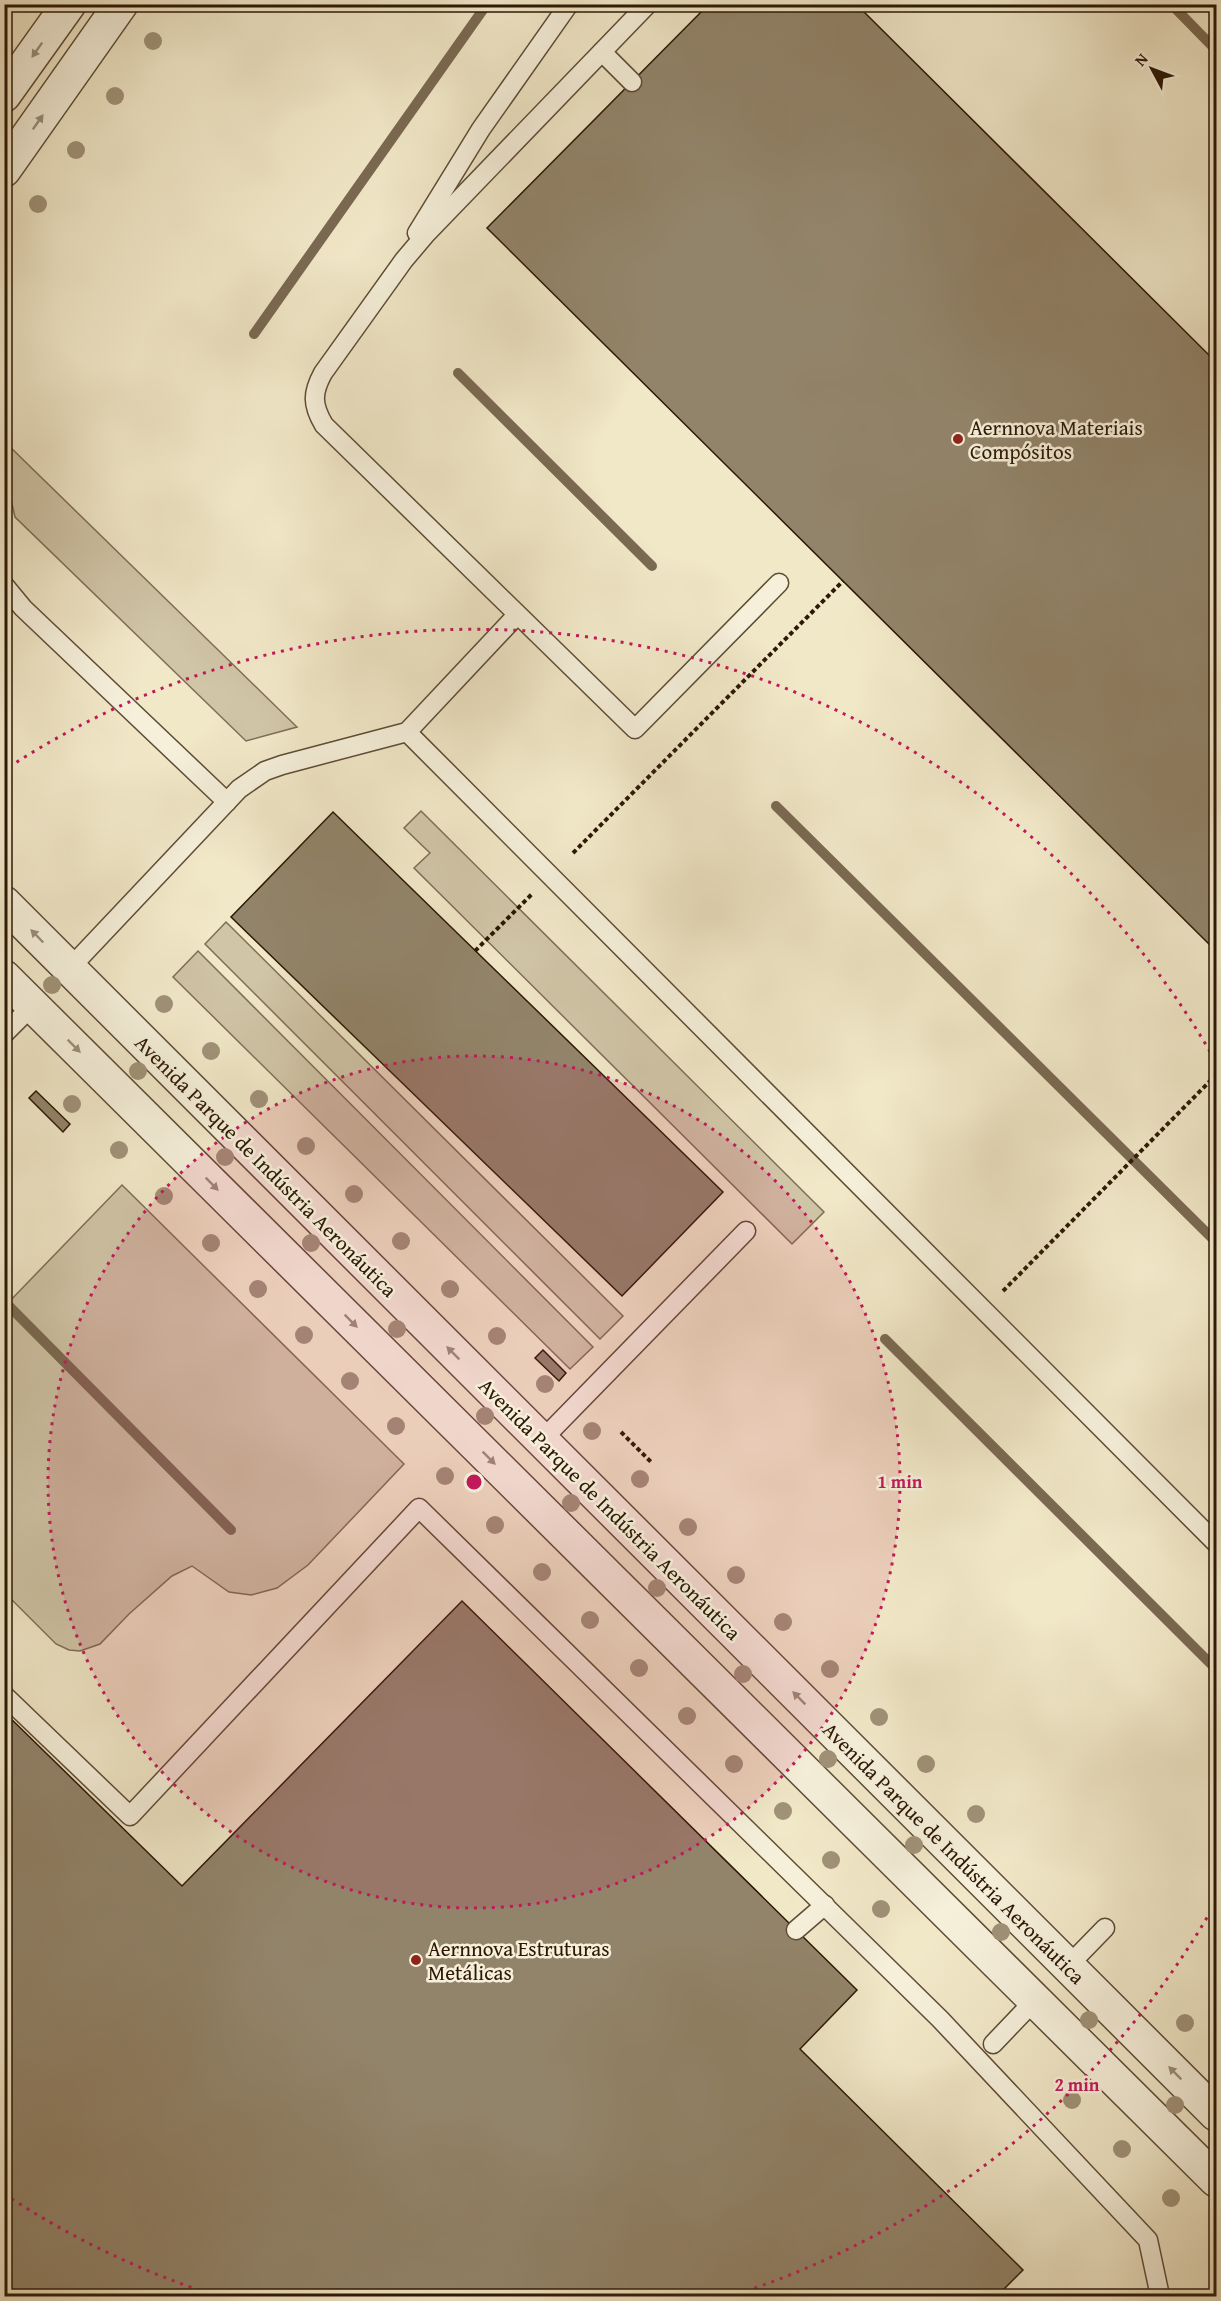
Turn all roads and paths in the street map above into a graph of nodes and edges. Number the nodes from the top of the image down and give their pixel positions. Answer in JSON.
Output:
{"nodes":[{"id":1,"x":69,"y":4,"type":"edge"},
{"id":2,"x":121,"y":4,"type":"edge"},
{"id":3,"x":569,"y":4,"type":"edge"},
{"id":4,"x":648,"y":4,"type":"edge"},
{"id":5,"x":602,"y":52,"type":"junction"},
{"id":6,"x":632,"y":82,"type":"dead end"},
{"id":7,"x":4,"y":95,"type":"edge"},
{"id":8,"x":4,"y":170,"type":"edge"},
{"id":9,"x":378,"y":295,"type":"junction"},
{"id":10,"x":843,"y":581,"type":"dead end"},
{"id":11,"x":779,"y":583,"type":"dead end"},
{"id":12,"x":4,"y":585,"type":"edge"},
{"id":13,"x":517,"y":615,"type":"junction"},
{"id":14,"x":407,"y":732,"type":"junction"},
{"id":15,"x":227,"y":802,"type":"junction"},
{"id":16,"x":573,"y":853,"type":"dead end"},
{"id":17,"x":532,"y":894,"type":"dead end"},
{"id":18,"x":4,"y":903,"type":"edge"},
{"id":19,"x":475,"y":951,"type":"dead end"},
{"id":20,"x":69,"y":969,"type":"junction"},
{"id":21,"x":4,"y":978,"type":"edge"},
{"id":22,"x":33,"y":1005,"type":"junction"},
{"id":23,"x":4,"y":1034,"type":"edge"},
{"id":24,"x":1216,"y":1075,"type":"edge"},
{"id":25,"x":746,"y":1231,"type":"dead end"},
{"id":26,"x":983,"y":1310,"type":"junction"},
{"id":27,"x":621,"y":1432,"type":"dead end"},
{"id":28,"x":541,"y":1441,"type":"junction"},
{"id":29,"x":652,"y":1463,"type":"dead end"},
{"id":30,"x":1216,"y":1543,"type":"edge"},
{"id":31,"x":4,"y":1695,"type":"edge"},
{"id":32,"x":825,"y":1905,"type":"junction"},
{"id":33,"x":1105,"y":1928,"type":"dead end"},
{"id":34,"x":796,"y":1930,"type":"dead end"},
{"id":35,"x":1068,"y":1966,"type":"junction"},
{"id":36,"x":1035,"y":2000,"type":"junction"},
{"id":37,"x":993,"y":2044,"type":"dead end"},
{"id":38,"x":1216,"y":2114,"type":"edge"},
{"id":39,"x":1216,"y":2180,"type":"edge"},
{"id":40,"x":1160,"y":2296,"type":"edge"}],
"edges":[{"from":1,"to":7,"type":"street","one_way":true},
{"from":8,"to":2,"type":"street","one_way":true},
{"from":3,"to":9,"type":"lane"},
{"from":4,"to":5,"type":"lane"},
{"from":5,"to":6,"type":"lane"},
{"from":5,"to":9,"type":"lane"},
{"from":9,"to":13,"type":"lane"},
{"from":10,"to":16,"type":"path"},
{"from":11,"to":13,"type":"lane"},
{"from":12,"to":15,"type":"lane"},
{"from":13,"to":14,"type":"lane"},
{"from":14,"to":15,"type":"lane"},
{"from":14,"to":26,"type":"lane"},
{"from":15,"to":20,"type":"lane"},
{"from":17,"to":19,"type":"path"},
{"from":20,"to":18,"type":"street","name":"Avenida Parque de Indústria Aeronáutica","one_way":true},
{"from":28,"to":20,"type":"street","name":"Avenida Parque de Indústria Aeronáutica","one_way":true},
{"from":21,"to":22,"type":"street"},
{"from":22,"to":23,"type":"lane"},
{"from":22,"to":36,"type":"street","one_way":true},
{"from":24,"to":26,"type":"path"},
{"from":25,"to":28,"type":"lane"},
{"from":26,"to":30,"type":"lane"},
{"from":27,"to":29,"type":"path"},
{"from":35,"to":28,"type":"street","name":"Avenida Parque de Indústria Aeronáutica","one_way":true},
{"from":31,"to":32,"type":"lane"},
{"from":32,"to":34,"type":"lane"},
{"from":32,"to":40,"type":"lane"},
{"from":33,"to":35,"type":"lane"},
{"from":38,"to":35,"type":"street","name":"Avenida Parque de Indústria Aeronáutica","one_way":true},
{"from":36,"to":37,"type":"lane"},
{"from":36,"to":39,"type":"street"}]}
